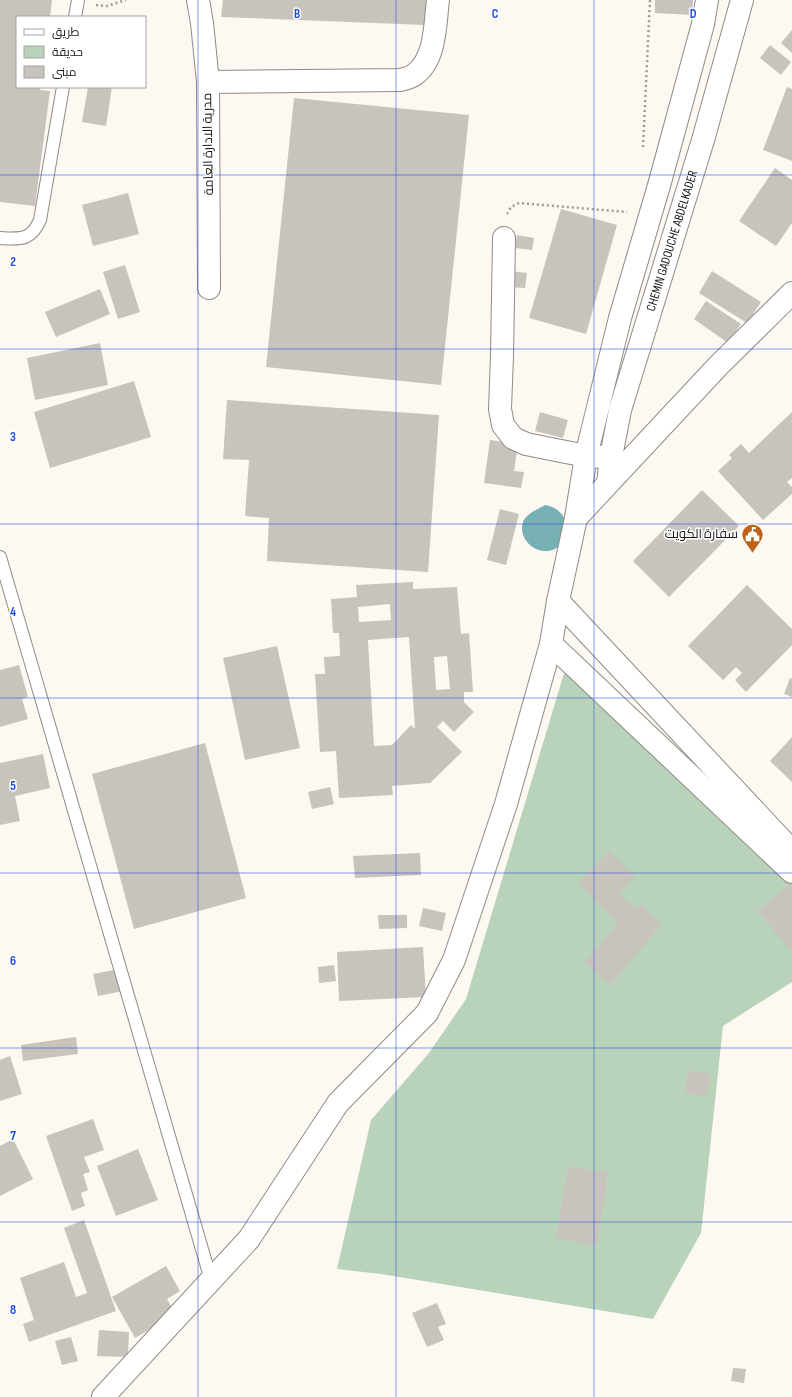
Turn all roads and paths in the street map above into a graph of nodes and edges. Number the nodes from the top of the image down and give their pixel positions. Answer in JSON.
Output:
{"nodes":[{"id":1,"x":78,"y":0,"type":"edge"},
{"id":2,"x":126,"y":0,"type":"edge"},
{"id":3,"x":198,"y":0,"type":"edge"},
{"id":4,"x":438,"y":0,"type":"edge"},
{"id":5,"x":650,"y":0,"type":"edge"},
{"id":6,"x":708,"y":0,"type":"edge"},
{"id":7,"x":742,"y":0,"type":"edge"},
{"id":8,"x":107,"y":6,"type":"dead end"},
{"id":9,"x":75,"y":16,"type":"edge"},
{"id":10,"x":208,"y":82,"type":"junction"},
{"id":11,"x":63,"y":88,"type":"edge"},
{"id":12,"x":643,"y":150,"type":"dead end"},
{"id":13,"x":629,"y":212,"type":"dead end"},
{"id":14,"x":0,"y":238,"type":"edge"},
{"id":15,"x":504,"y":238,"type":"joint"},
{"id":16,"x":209,"y":288,"type":"dead end"},
{"id":17,"x":792,"y":293,"type":"edge"},
{"id":18,"x":586,"y":456,"type":"junction"},
{"id":19,"x":611,"y":457,"type":"junction"},
{"id":20,"x":608,"y":483,"type":"junction"},
{"id":21,"x":576,"y":518,"type":"junction"},
{"id":22,"x":0,"y":557,"type":"edge"},
{"id":23,"x":558,"y":601,"type":"junction"},
{"id":24,"x":551,"y":644,"type":"junction"},
{"id":25,"x":792,"y":851,"type":"edge"},
{"id":26,"x":792,"y":872,"type":"edge"},
{"id":27,"x":211,"y":1280,"type":"junction"},
{"id":28,"x":103,"y":1397,"type":"edge"}],
"edges":[{"from":1,"to":9,"type":"lane"},
{"from":2,"to":8,"type":"path"},
{"from":3,"to":10,"type":"street","name":"مدرية الادارة العامة"},
{"from":4,"to":10,"type":"street"},
{"from":5,"to":12,"type":"path"},
{"from":6,"to":18,"type":"street"},
{"from":7,"to":19,"type":"street","name":"CHEMIN GADOUCHE ABDELKADER"},
{"from":10,"to":16,"type":"street","name":"مدرية الادارة العامة"},
{"from":11,"to":14,"type":"lane"},
{"from":13,"to":15,"type":"path"},
{"from":15,"to":18,"type":"street"},
{"from":17,"to":20,"type":"street"},
{"from":18,"to":19,"type":"street"},
{"from":18,"to":21,"type":"street"},
{"from":19,"to":20,"type":"street","name":"CHEMIN GADOUCHE ABDELKADER"},
{"from":20,"to":21,"type":"street"},
{"from":21,"to":23,"type":"street"},
{"from":22,"to":27,"type":"lane"},
{"from":23,"to":24,"type":"street"},
{"from":23,"to":25,"type":"street"},
{"from":24,"to":26,"type":"street"},
{"from":24,"to":27,"type":"street"},
{"from":27,"to":28,"type":"street"}]}
